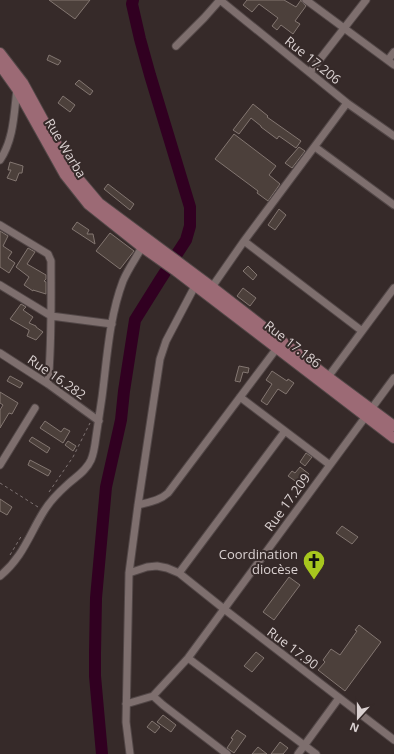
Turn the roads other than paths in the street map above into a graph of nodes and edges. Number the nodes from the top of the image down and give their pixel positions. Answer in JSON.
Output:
{"nodes":[{"id":1,"x":220,"y":0,"type":"edge"},
{"id":2,"x":306,"y":0,"type":"edge"},
{"id":3,"x":366,"y":0,"type":"edge"},
{"id":4,"x":344,"y":28,"type":"junction"},
{"id":5,"x":176,"y":46,"type":"dead end"},
{"id":6,"x":394,"y":52,"type":"edge"},
{"id":7,"x":0,"y":53,"type":"edge"},
{"id":8,"x":391,"y":62,"type":"edge"},
{"id":9,"x":0,"y":66,"type":"edge"},
{"id":10,"x":310,"y":72,"type":"junction"},
{"id":11,"x":17,"y":89,"type":"junction"},
{"id":12,"x":347,"y":103,"type":"junction"},
{"id":13,"x":394,"y":136,"type":"edge"},
{"id":14,"x":315,"y":147,"type":"junction"},
{"id":15,"x":0,"y":160,"type":"edge"},
{"id":16,"x":394,"y":205,"type":"edge"},
{"id":17,"x":0,"y":225,"type":"edge"},
{"id":18,"x":244,"y":241,"type":"junction"},
{"id":19,"x":142,"y":247,"type":"junction"},
{"id":20,"x":165,"y":258,"type":"junction"},
{"id":21,"x":179,"y":268,"type":"junction"},
{"id":22,"x":0,"y":285,"type":"edge"},
{"id":23,"x":195,"y":286,"type":"junction"},
{"id":24,"x":212,"y":287,"type":"junction"},
{"id":25,"x":394,"y":288,"type":"edge"},
{"id":26,"x":51,"y":316,"type":"junction"},
{"id":27,"x":112,"y":324,"type":"junction"},
{"id":28,"x":362,"y":331,"type":"junction"},
{"id":29,"x":276,"y":348,"type":"junction"},
{"id":30,"x":1,"y":357,"type":"edge"},
{"id":31,"x":328,"y":377,"type":"junction"},
{"id":32,"x":394,"y":378,"type":"edge"},
{"id":33,"x":48,"y":384,"type":"junction"},
{"id":34,"x":240,"y":397,"type":"junction"},
{"id":35,"x":35,"y":408,"type":"dead end"},
{"id":36,"x":368,"y":413,"type":"junction"},
{"id":37,"x":96,"y":419,"type":"junction"},
{"id":38,"x":394,"y":426,"type":"edge"},
{"id":39,"x":285,"y":432,"type":"junction"},
{"id":40,"x":394,"y":438,"type":"edge"},
{"id":41,"x":0,"y":465,"type":"edge"},
{"id":42,"x":330,"y":465,"type":"junction"},
{"id":43,"x":138,"y":505,"type":"junction"},
{"id":44,"x":129,"y":573,"type":"junction"},
{"id":45,"x":179,"y":573,"type":"junction"},
{"id":46,"x":0,"y":576,"type":"edge"},
{"id":47,"x":224,"y":609,"type":"junction"},
{"id":48,"x":188,"y":658,"type":"junction"},
{"id":49,"x":153,"y":696,"type":"junction"},
{"id":50,"x":339,"y":698,"type":"junction"},
{"id":51,"x":126,"y":704,"type":"junction"},
{"id":52,"x":394,"y":740,"type":"edge"},
{"id":53,"x":304,"y":744,"type":"junction"},
{"id":54,"x":130,"y":754,"type":"edge"},
{"id":55,"x":227,"y":754,"type":"edge"},
{"id":56,"x":298,"y":754,"type":"edge"},
{"id":57,"x":316,"y":754,"type":"edge"}],
"edges":[{"from":1,"to":5,"type":"street"},
{"from":1,"to":10,"type":"street","name":"Rue 17.206"},
{"from":2,"to":4,"type":"street"},
{"from":3,"to":4,"type":"street"},
{"from":4,"to":8,"type":"street"},
{"from":4,"to":10,"type":"street"},
{"from":6,"to":8,"type":"street"},
{"from":7,"to":20,"type":"main road"},
{"from":9,"to":11,"type":"main road","name":"Rue Warba"},
{"from":10,"to":12,"type":"street","name":"Rue 17.206"},
{"from":11,"to":15,"type":"street"},
{"from":11,"to":19,"type":"main road","name":"Rue Warba"},
{"from":12,"to":13,"type":"street","name":"Rue 17.206"},
{"from":12,"to":14,"type":"street"},
{"from":14,"to":16,"type":"street"},
{"from":14,"to":18,"type":"street"},
{"from":17,"to":26,"type":"street"},
{"from":18,"to":24,"type":"street"},
{"from":18,"to":28,"type":"street"},
{"from":19,"to":20,"type":"main road","name":"Rue Warba"},
{"from":19,"to":27,"type":"street"},
{"from":20,"to":21,"type":"main road"},
{"from":21,"to":23,"type":"main road","name":"Rue 17.186"},
{"from":21,"to":24,"type":"main road"},
{"from":22,"to":26,"type":"street"},
{"from":23,"to":29,"type":"main road","name":"Rue 17.186"},
{"from":23,"to":43,"type":"street"},
{"from":24,"to":31,"type":"main road"},
{"from":25,"to":28,"type":"street"},
{"from":26,"to":27,"type":"street"},
{"from":26,"to":33,"type":"street"},
{"from":27,"to":37,"type":"street"},
{"from":28,"to":31,"type":"street"},
{"from":29,"to":34,"type":"street"},
{"from":29,"to":36,"type":"main road","name":"Rue 17.186"},
{"from":30,"to":33,"type":"street","name":"Rue 16.282"},
{"from":31,"to":36,"type":"main road"},
{"from":32,"to":36,"type":"street","name":"Rue 17.209"},
{"from":33,"to":37,"type":"street","name":"Rue 16.282"},
{"from":34,"to":39,"type":"street"},
{"from":34,"to":43,"type":"street"},
{"from":35,"to":41,"type":"street"},
{"from":36,"to":38,"type":"main road"},
{"from":36,"to":40,"type":"main road","name":"Rue 17.186"},
{"from":36,"to":42,"type":"street","name":"Rue 17.209"},
{"from":37,"to":46,"type":"street"},
{"from":39,"to":42,"type":"street"},
{"from":39,"to":45,"type":"street"},
{"from":42,"to":47,"type":"street","name":"Rue 17.209"},
{"from":43,"to":44,"type":"street"},
{"from":44,"to":45,"type":"street","name":"Rue 17.90"},
{"from":44,"to":51,"type":"street"},
{"from":45,"to":47,"type":"street","name":"Rue 17.90"},
{"from":47,"to":48,"type":"street","name":"Rue 17.209"},
{"from":47,"to":50,"type":"street","name":"Rue 17.90"},
{"from":48,"to":49,"type":"street","name":"Rue 17.209"},
{"from":48,"to":53,"type":"street"},
{"from":49,"to":51,"type":"street"},
{"from":49,"to":55,"type":"street"},
{"from":50,"to":52,"type":"street","name":"Rue 17.90"},
{"from":50,"to":53,"type":"street"},
{"from":51,"to":54,"type":"street"},
{"from":53,"to":56,"type":"street"},
{"from":53,"to":57,"type":"street"}]}
